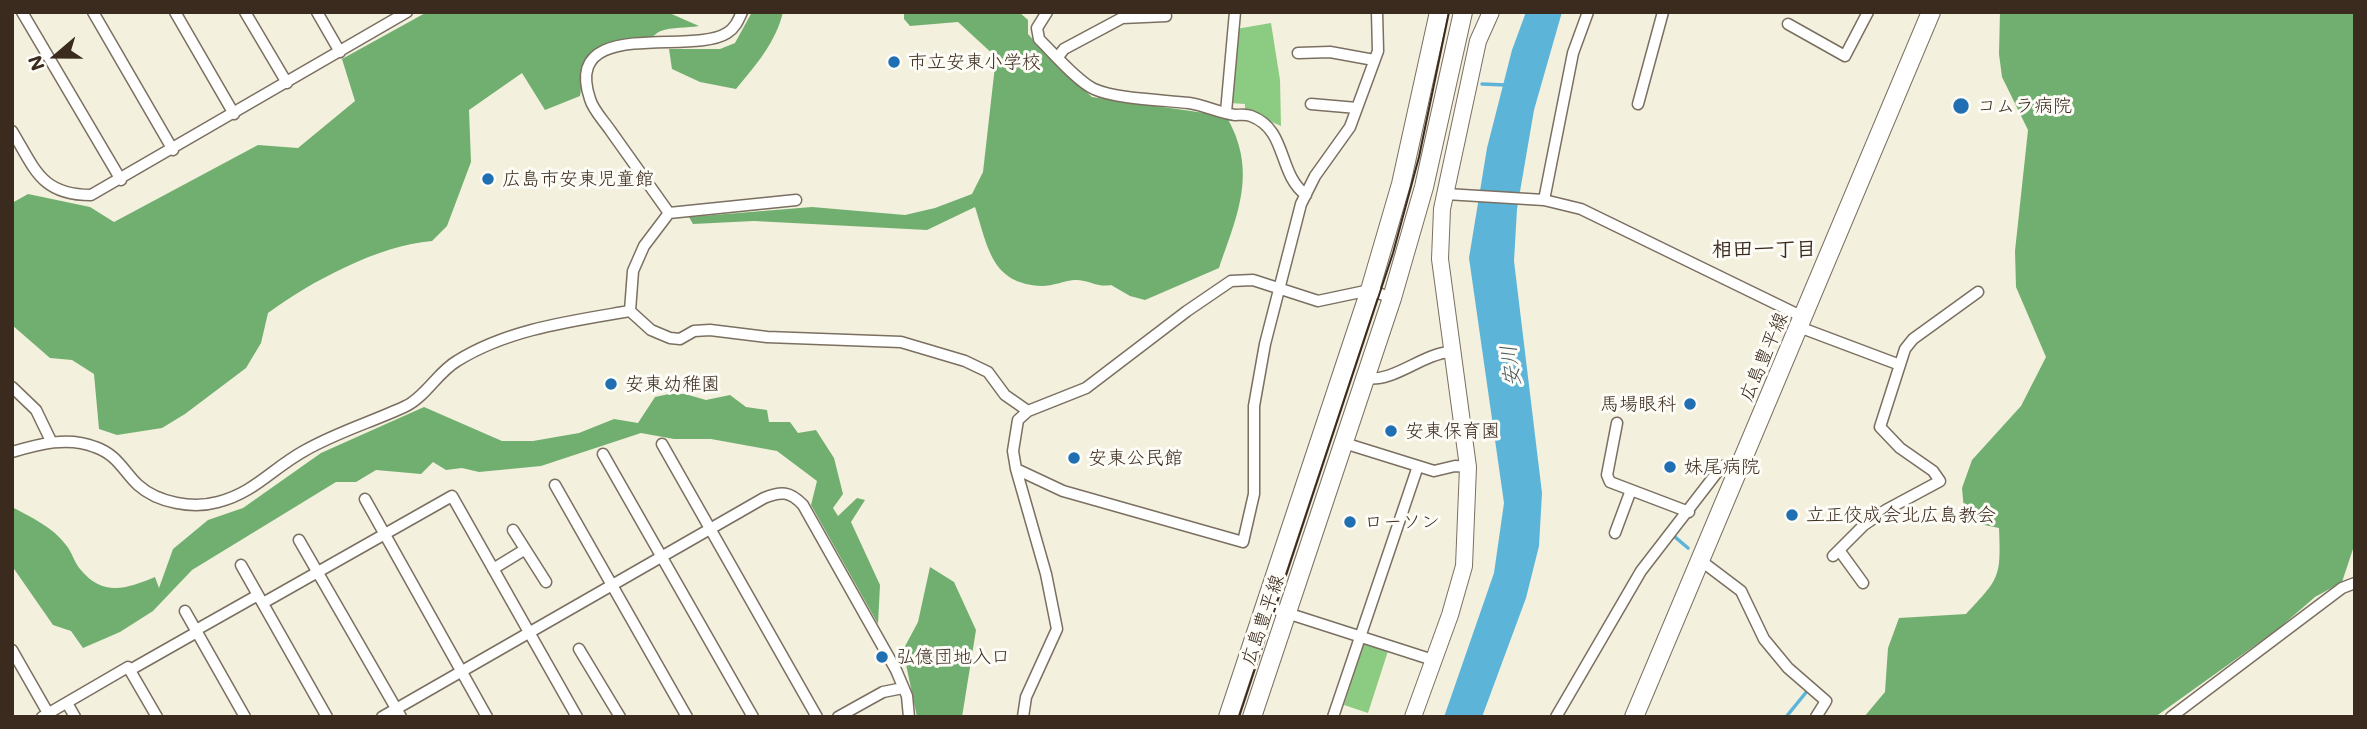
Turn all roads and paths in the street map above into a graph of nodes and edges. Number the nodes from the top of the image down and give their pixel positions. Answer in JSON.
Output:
{"nodes":[{"id":1,"x":22,"y":12,"type":"edge"},
{"id":2,"x":93,"y":12,"type":"edge"},
{"id":3,"x":175,"y":12,"type":"edge"},
{"id":4,"x":246,"y":12,"type":"edge"},
{"id":5,"x":317,"y":12,"type":"edge"},
{"id":6,"x":407,"y":12,"type":"edge"},
{"id":7,"x":742,"y":12,"type":"edge"},
{"id":8,"x":1047,"y":12,"type":"edge"},
{"id":9,"x":1235,"y":12,"type":"edge"},
{"id":10,"x":1377,"y":12,"type":"edge"},
{"id":11,"x":1439,"y":12,"type":"edge"},
{"id":12,"x":1463,"y":12,"type":"edge"},
{"id":13,"x":1491,"y":12,"type":"edge"},
{"id":14,"x":1588,"y":12,"type":"edge"},
{"id":15,"x":1663,"y":12,"type":"edge"},
{"id":16,"x":1868,"y":12,"type":"edge"},
{"id":17,"x":1931,"y":12,"type":"edge"},
{"id":18,"x":391,"y":16,"type":"edge"},
{"id":19,"x":1166,"y":16,"type":"dead end"},
{"id":20,"x":1788,"y":24,"type":"dead end"},
{"id":21,"x":340,"y":52,"type":"junction"},
{"id":22,"x":1298,"y":53,"type":"dead end"},
{"id":23,"x":1058,"y":57,"type":"junction"},
{"id":24,"x":1374,"y":60,"type":"junction"},
{"id":25,"x":287,"y":83,"type":"junction"},
{"id":26,"x":1311,"y":104,"type":"dead end"},
{"id":27,"x":1638,"y":104,"type":"dead end"},
{"id":28,"x":1357,"y":108,"type":"junction"},
{"id":29,"x":1226,"y":112,"type":"junction"},
{"id":30,"x":234,"y":114,"type":"junction"},
{"id":31,"x":12,"y":131,"type":"edge"},
{"id":32,"x":173,"y":150,"type":"junction"},
{"id":33,"x":121,"y":180,"type":"junction"},
{"id":34,"x":1450,"y":194,"type":"junction"},
{"id":35,"x":1306,"y":195,"type":"junction"},
{"id":36,"x":796,"y":200,"type":"dead end"},
{"id":37,"x":1544,"y":200,"type":"junction"},
{"id":38,"x":669,"y":213,"type":"junction"},
{"id":39,"x":1280,"y":290,"type":"junction"},
{"id":40,"x":1370,"y":290,"type":"junction"},
{"id":41,"x":1978,"y":292,"type":"dead end"},
{"id":42,"x":1392,"y":298,"type":"junction"},
{"id":43,"x":630,"y":311,"type":"junction"},
{"id":44,"x":1801,"y":322,"type":"junction"},
{"id":45,"x":1450,"y":352,"type":"junction"},
{"id":46,"x":1900,"y":365,"type":"junction"},
{"id":47,"x":1366,"y":378,"type":"junction"},
{"id":48,"x":12,"y":387,"type":"edge"},
{"id":49,"x":1028,"y":411,"type":"junction"},
{"id":50,"x":1617,"y":423,"type":"dead end"},
{"id":51,"x":51,"y":441,"type":"junction"},
{"id":52,"x":1344,"y":443,"type":"junction"},
{"id":53,"x":662,"y":444,"type":"dead end"},
{"id":54,"x":12,"y":452,"type":"edge"},
{"id":55,"x":603,"y":454,"type":"dead end"},
{"id":56,"x":1418,"y":466,"type":"junction"},
{"id":57,"x":1468,"y":467,"type":"junction"},
{"id":58,"x":1016,"y":469,"type":"junction"},
{"id":59,"x":1739,"y":469,"type":"junction"},
{"id":60,"x":555,"y":485,"type":"dead end"},
{"id":61,"x":1631,"y":491,"type":"junction"},
{"id":62,"x":365,"y":499,"type":"dead end"},
{"id":63,"x":1689,"y":512,"type":"junction"},
{"id":64,"x":710,"y":529,"type":"junction"},
{"id":65,"x":513,"y":530,"type":"dead end"},
{"id":66,"x":1615,"y":533,"type":"dead end"},
{"id":67,"x":384,"y":534,"type":"junction"},
{"id":68,"x":299,"y":540,"type":"dead end"},
{"id":69,"x":524,"y":550,"type":"junction"},
{"id":70,"x":661,"y":557,"type":"junction"},
{"id":71,"x":1700,"y":560,"type":"junction"},
{"id":72,"x":241,"y":565,"type":"dead end"},
{"id":73,"x":493,"y":569,"type":"junction"},
{"id":74,"x":318,"y":572,"type":"junction"},
{"id":75,"x":546,"y":582,"type":"dead end"},
{"id":76,"x":1864,"y":583,"type":"dead end"},
{"id":77,"x":2355,"y":583,"type":"edge"},
{"id":78,"x":612,"y":585,"type":"junction"},
{"id":79,"x":260,"y":599,"type":"junction"},
{"id":80,"x":1265,"y":606,"type":"junction"},
{"id":81,"x":185,"y":611,"type":"dead end"},
{"id":82,"x":1288,"y":614,"type":"junction"},
{"id":83,"x":197,"y":631,"type":"junction"},
{"id":84,"x":528,"y":633,"type":"junction"},
{"id":85,"x":1360,"y":637,"type":"junction"},
{"id":86,"x":579,"y":649,"type":"dead end"},
{"id":87,"x":12,"y":650,"type":"edge"},
{"id":88,"x":1433,"y":660,"type":"junction"},
{"id":89,"x":130,"y":670,"type":"junction"},
{"id":90,"x":461,"y":671,"type":"junction"},
{"id":91,"x":904,"y":688,"type":"junction"},
{"id":92,"x":66,"y":703,"type":"junction"},
{"id":93,"x":399,"y":713,"type":"edge"},
{"id":94,"x":45,"y":715,"type":"edge"},
{"id":95,"x":75,"y":717,"type":"edge"},
{"id":96,"x":156,"y":717,"type":"edge"},
{"id":97,"x":245,"y":717,"type":"edge"},
{"id":98,"x":327,"y":717,"type":"edge"},
{"id":99,"x":382,"y":717,"type":"edge"},
{"id":100,"x":487,"y":717,"type":"edge"},
{"id":101,"x":577,"y":717,"type":"edge"},
{"id":102,"x":620,"y":717,"type":"edge"},
{"id":103,"x":687,"y":717,"type":"edge"},
{"id":104,"x":752,"y":717,"type":"edge"},
{"id":105,"x":817,"y":717,"type":"edge"},
{"id":106,"x":838,"y":717,"type":"edge"},
{"id":107,"x":909,"y":717,"type":"edge"},
{"id":108,"x":1023,"y":717,"type":"edge"},
{"id":109,"x":1228,"y":717,"type":"edge"},
{"id":110,"x":1252,"y":717,"type":"edge"},
{"id":111,"x":1333,"y":717,"type":"edge"},
{"id":112,"x":1413,"y":717,"type":"edge"},
{"id":113,"x":1556,"y":717,"type":"edge"},
{"id":114,"x":1634,"y":717,"type":"edge"},
{"id":115,"x":1816,"y":717,"type":"edge"},
{"id":116,"x":2171,"y":717,"type":"edge"}],
"edges":[{"from":1,"to":33,"type":"street"},
{"from":2,"to":32,"type":"street"},
{"from":3,"to":30,"type":"street"},
{"from":4,"to":25,"type":"street"},
{"from":5,"to":21,"type":"street"},
{"from":6,"to":18,"type":"street"},
{"from":7,"to":38,"type":"street"},
{"from":8,"to":23,"type":"street"},
{"from":9,"to":29,"type":"street"},
{"from":10,"to":24,"type":"street"},
{"from":11,"to":40,"type":"main road","name":"広島豊平線"},
{"from":12,"to":42,"type":"main road","name":"広島豊平線"},
{"from":13,"to":34,"type":"street"},
{"from":14,"to":37,"type":"street"},
{"from":15,"to":27,"type":"street"},
{"from":16,"to":20,"type":"street"},
{"from":17,"to":44,"type":"main road","name":"広島豊平線"},
{"from":18,"to":21,"type":"street"},
{"from":19,"to":23,"type":"street"},
{"from":21,"to":25,"type":"street"},
{"from":22,"to":24,"type":"street"},
{"from":23,"to":29,"type":"street"},
{"from":24,"to":28,"type":"street"},
{"from":25,"to":30,"type":"street"},
{"from":26,"to":28,"type":"street"},
{"from":28,"to":35,"type":"street"},
{"from":29,"to":35,"type":"street"},
{"from":30,"to":32,"type":"street"},
{"from":31,"to":33,"type":"street"},
{"from":32,"to":33,"type":"street"},
{"from":34,"to":37,"type":"street"},
{"from":34,"to":45,"type":"street"},
{"from":35,"to":39,"type":"street"},
{"from":36,"to":38,"type":"street"},
{"from":37,"to":44,"type":"street"},
{"from":38,"to":43,"type":"street"},
{"from":39,"to":40,"type":"street"},
{"from":39,"to":49,"type":"street"},
{"from":39,"to":58,"type":"street"},
{"from":40,"to":42,"type":"street"},
{"from":40,"to":80,"type":"main road","name":"広島豊平線"},
{"from":41,"to":46,"type":"street"},
{"from":42,"to":47,"type":"main road","name":"広島豊平線"},
{"from":43,"to":49,"type":"street"},
{"from":43,"to":51,"type":"street"},
{"from":44,"to":46,"type":"street"},
{"from":44,"to":59,"type":"main road","name":"広島豊平線"},
{"from":45,"to":47,"type":"street"},
{"from":45,"to":57,"type":"street"},
{"from":46,"to":76,"type":"street"},
{"from":47,"to":52,"type":"main road","name":"広島豊平線"},
{"from":48,"to":51,"type":"street"},
{"from":49,"to":58,"type":"street"},
{"from":50,"to":61,"type":"street"},
{"from":51,"to":54,"type":"street"},
{"from":52,"to":56,"type":"street"},
{"from":52,"to":82,"type":"main road","name":"広島豊平線"},
{"from":53,"to":64,"type":"street"},
{"from":55,"to":70,"type":"street"},
{"from":56,"to":57,"type":"street"},
{"from":56,"to":85,"type":"street"},
{"from":57,"to":88,"type":"street"},
{"from":58,"to":108,"type":"street"},
{"from":59,"to":63,"type":"street"},
{"from":59,"to":71,"type":"main road","name":"広島豊平線"},
{"from":60,"to":78,"type":"street"},
{"from":61,"to":63,"type":"street"},
{"from":61,"to":66,"type":"street"},
{"from":62,"to":67,"type":"street"},
{"from":63,"to":113,"type":"street"},
{"from":64,"to":70,"type":"street"},
{"from":64,"to":91,"type":"street"},
{"from":64,"to":105,"type":"street"},
{"from":65,"to":69,"type":"street"},
{"from":67,"to":73,"type":"street"},
{"from":67,"to":74,"type":"street"},
{"from":67,"to":90,"type":"street"},
{"from":68,"to":74,"type":"street"},
{"from":69,"to":73,"type":"street"},
{"from":69,"to":75,"type":"street"},
{"from":70,"to":78,"type":"street"},
{"from":70,"to":104,"type":"street"},
{"from":71,"to":114,"type":"main road","name":"広島豊平線"},
{"from":71,"to":115,"type":"street"},
{"from":72,"to":79,"type":"street"},
{"from":73,"to":84,"type":"street"},
{"from":74,"to":79,"type":"street"},
{"from":74,"to":93,"type":"street"},
{"from":77,"to":116,"type":"street"},
{"from":78,"to":84,"type":"street"},
{"from":78,"to":103,"type":"street"},
{"from":79,"to":83,"type":"street"},
{"from":79,"to":98,"type":"street"},
{"from":80,"to":82,"type":"street"},
{"from":80,"to":109,"type":"main road","name":"広島豊平線"},
{"from":81,"to":83,"type":"street"},
{"from":82,"to":85,"type":"street"},
{"from":82,"to":110,"type":"main road","name":"広島豊平線"},
{"from":83,"to":89,"type":"street"},
{"from":83,"to":97,"type":"street"},
{"from":84,"to":90,"type":"street"},
{"from":84,"to":101,"type":"street"},
{"from":85,"to":88,"type":"street"},
{"from":85,"to":111,"type":"street"},
{"from":86,"to":102,"type":"street"},
{"from":87,"to":94,"type":"street"},
{"from":88,"to":112,"type":"street"},
{"from":89,"to":92,"type":"street"},
{"from":89,"to":96,"type":"street"},
{"from":90,"to":93,"type":"street"},
{"from":90,"to":100,"type":"street"},
{"from":91,"to":106,"type":"street"},
{"from":91,"to":107,"type":"street"},
{"from":92,"to":94,"type":"street"},
{"from":92,"to":95,"type":"street"},
{"from":93,"to":99,"type":"street"}]}
